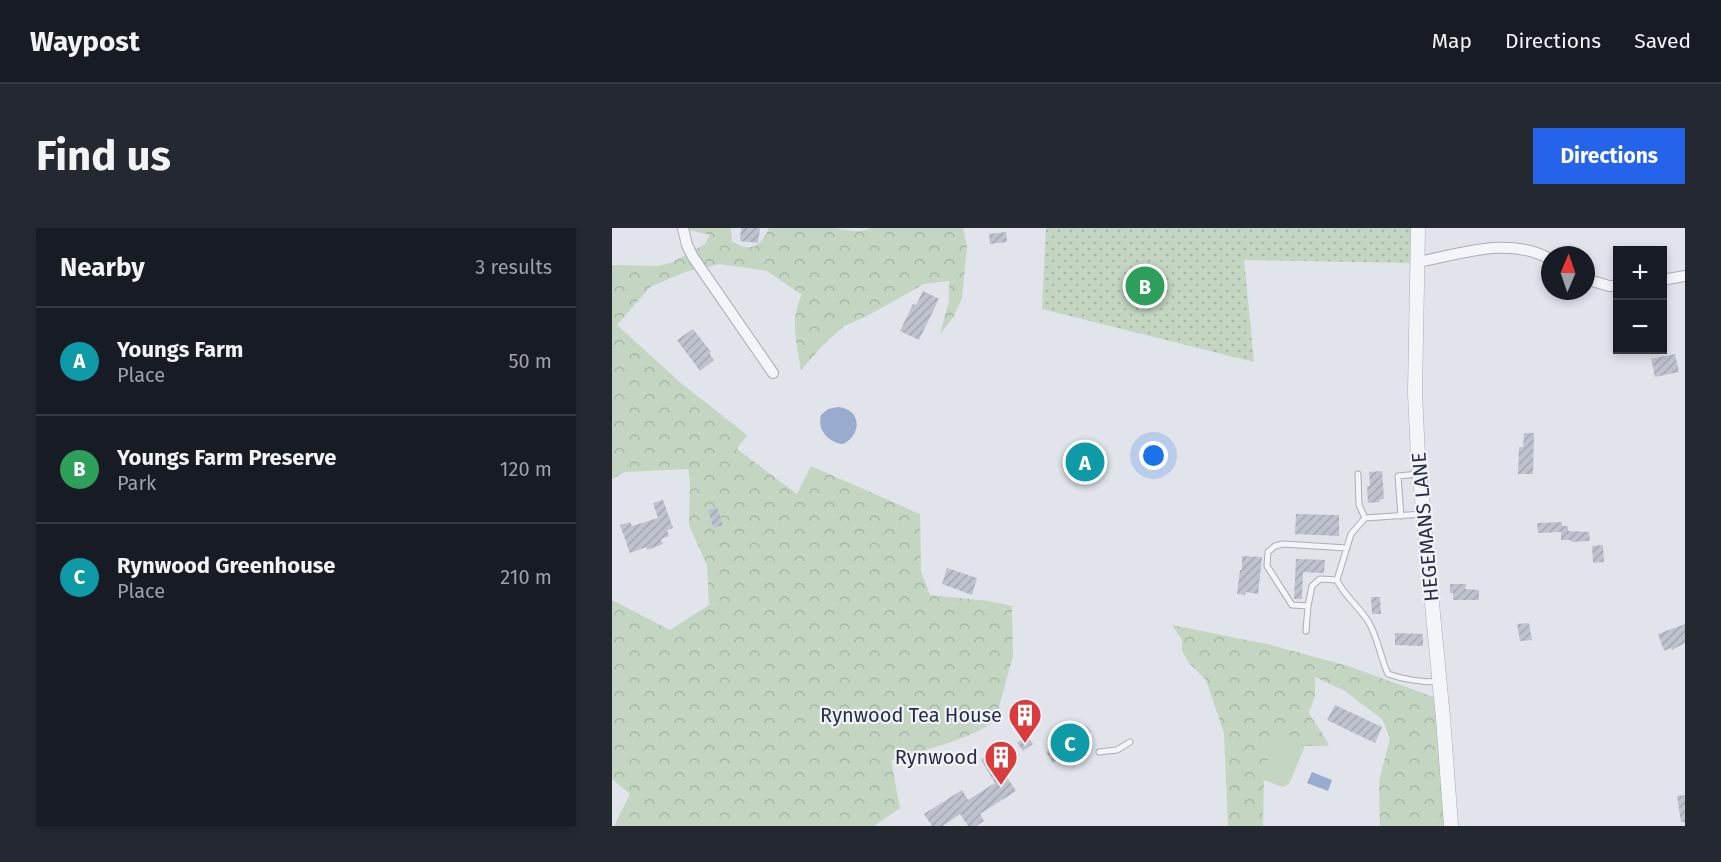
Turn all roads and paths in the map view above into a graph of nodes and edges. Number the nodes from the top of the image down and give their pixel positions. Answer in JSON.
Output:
{"nodes":[{"id":1,"x":683,"y":228,"type":"edge"},
{"id":2,"x":1418,"y":228,"type":"edge"},
{"id":3,"x":1541,"y":256,"type":"edge"},
{"id":4,"x":1418,"y":262,"type":"junction"},
{"id":5,"x":1685,"y":276,"type":"edge"},
{"id":6,"x":1667,"y":279,"type":"edge"},
{"id":7,"x":1595,"y":282,"type":"edge"},
{"id":8,"x":1613,"y":286,"type":"edge"},
{"id":9,"x":773,"y":373,"type":"dead end"},
{"id":10,"x":1358,"y":474,"type":"dead end"},
{"id":11,"x":1420,"y":474,"type":"junction"},
{"id":12,"x":1423,"y":514,"type":"junction"},
{"id":13,"x":1401,"y":516,"type":"junction"},
{"id":14,"x":1365,"y":518,"type":"junction"},
{"id":15,"x":1347,"y":548,"type":"junction"},
{"id":16,"x":1337,"y":580,"type":"junction"},
{"id":17,"x":1308,"y":606,"type":"junction"},
{"id":18,"x":1306,"y":631,"type":"dead end"},
{"id":19,"x":1440,"y":682,"type":"junction"},
{"id":20,"x":1130,"y":742,"type":"dead end"},
{"id":21,"x":1099,"y":752,"type":"dead end"},
{"id":22,"x":1451,"y":826,"type":"edge"}],
"edges":[{"from":1,"to":9,"type":"street"},
{"from":2,"to":4,"type":"street","name":"HEGEMANS LANE"},
{"from":3,"to":4,"type":"street"},
{"from":4,"to":11,"type":"street","name":"HEGEMANS LANE"},
{"from":5,"to":6,"type":"street"},
{"from":7,"to":8,"type":"street"},
{"from":10,"to":14,"type":"lane"},
{"from":11,"to":12,"type":"street","name":"HEGEMANS LANE"},
{"from":11,"to":13,"type":"lane"},
{"from":12,"to":13,"type":"lane"},
{"from":12,"to":19,"type":"street","name":"HEGEMANS LANE"},
{"from":13,"to":14,"type":"lane"},
{"from":14,"to":15,"type":"lane"},
{"from":15,"to":16,"type":"lane"},
{"from":15,"to":17,"type":"lane"},
{"from":16,"to":17,"type":"lane"},
{"from":16,"to":19,"type":"lane"},
{"from":17,"to":18,"type":"lane"},
{"from":19,"to":22,"type":"street","name":"HEGEMANS LANE"},
{"from":20,"to":21,"type":"lane"}]}
